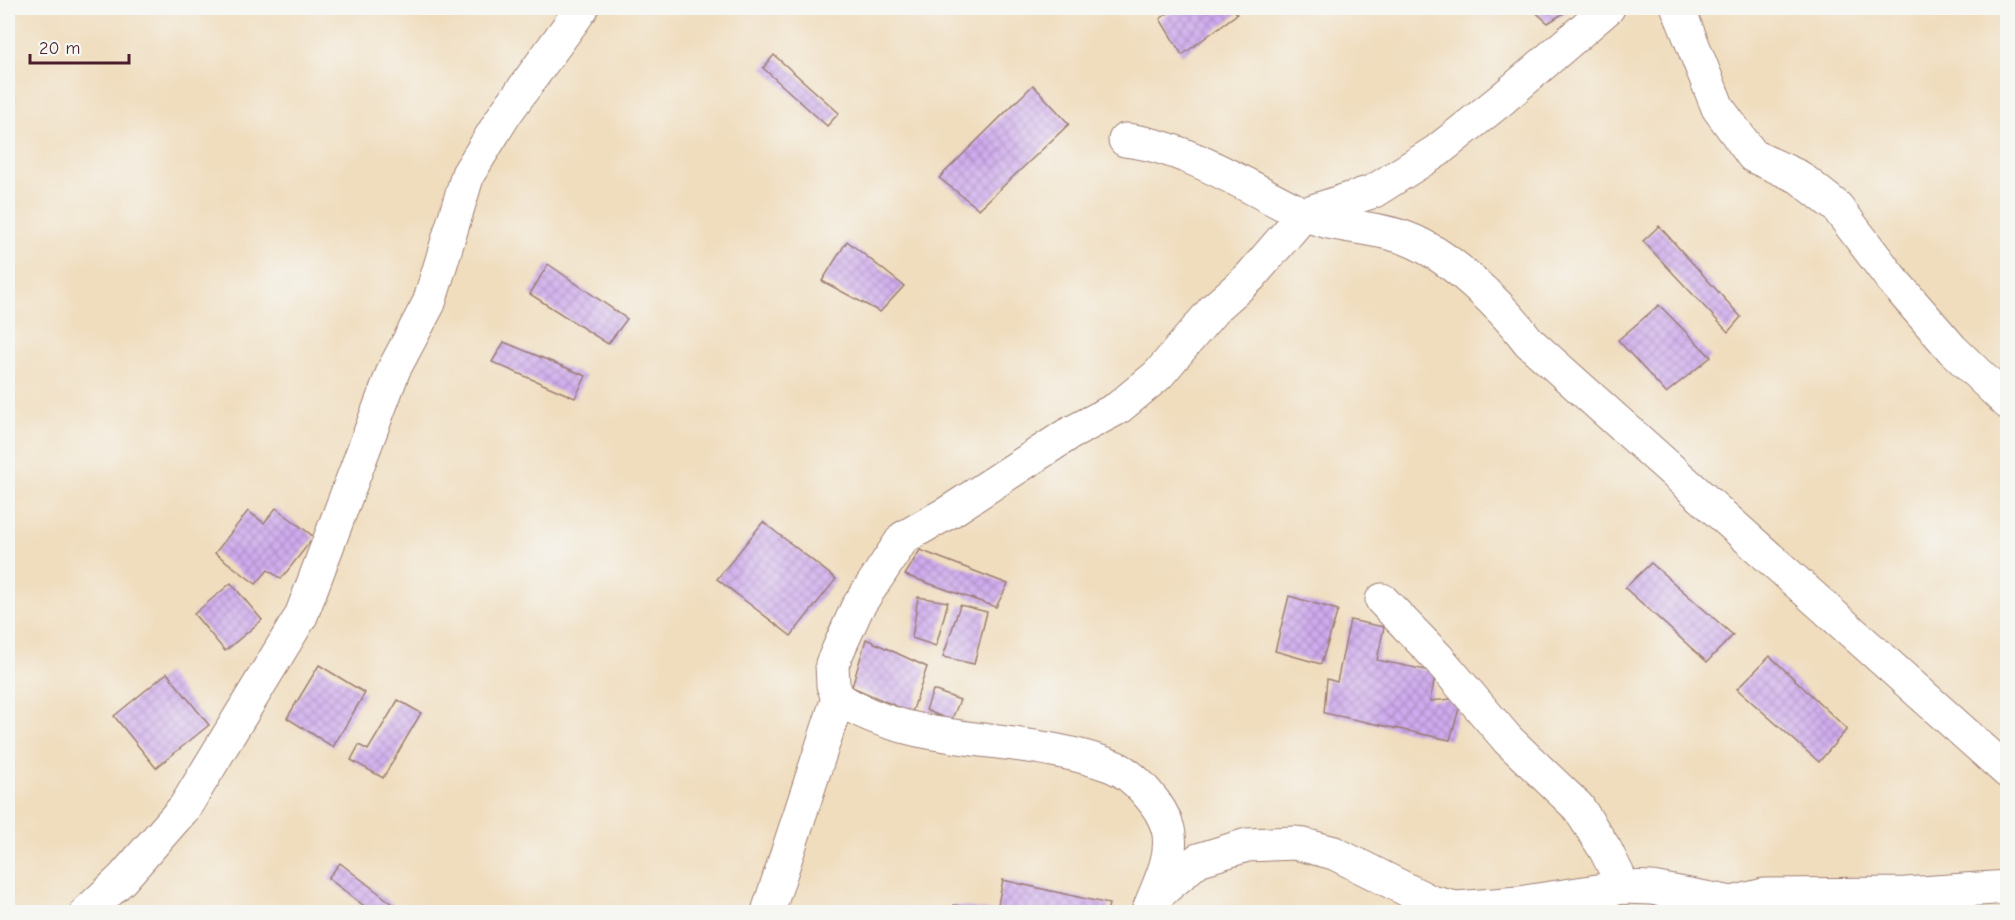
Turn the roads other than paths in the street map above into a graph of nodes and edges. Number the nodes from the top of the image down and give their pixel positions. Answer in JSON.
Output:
{"nodes":[{"id":1,"x":582,"y":8,"type":"edge"},
{"id":2,"x":1608,"y":8,"type":"edge"},
{"id":3,"x":1678,"y":8,"type":"edge"},
{"id":4,"x":1125,"y":140,"type":"dead end"},
{"id":5,"x":1304,"y":214,"type":"junction"},
{"id":6,"x":2007,"y":403,"type":"edge"},
{"id":7,"x":1382,"y":600,"type":"dead end"},
{"id":8,"x":838,"y":698,"type":"junction"},
{"id":9,"x":2007,"y":772,"type":"edge"},
{"id":10,"x":2007,"y":886,"type":"edge"},
{"id":11,"x":1624,"y":887,"type":"junction"},
{"id":12,"x":1151,"y":905,"type":"edge"},
{"id":13,"x":1732,"y":908,"type":"edge"},
{"id":14,"x":87,"y":912,"type":"edge"},
{"id":15,"x":768,"y":912,"type":"edge"}],
"edges":[{"from":1,"to":14,"type":"street"},
{"from":2,"to":5,"type":"street"},
{"from":3,"to":6,"type":"street"},
{"from":4,"to":5,"type":"street"},
{"from":5,"to":8,"type":"street"},
{"from":5,"to":9,"type":"street"},
{"from":7,"to":11,"type":"street"},
{"from":8,"to":12,"type":"street"},
{"from":8,"to":15,"type":"street"},
{"from":10,"to":13,"type":"street"},
{"from":11,"to":12,"type":"street"},
{"from":11,"to":13,"type":"street"}]}
